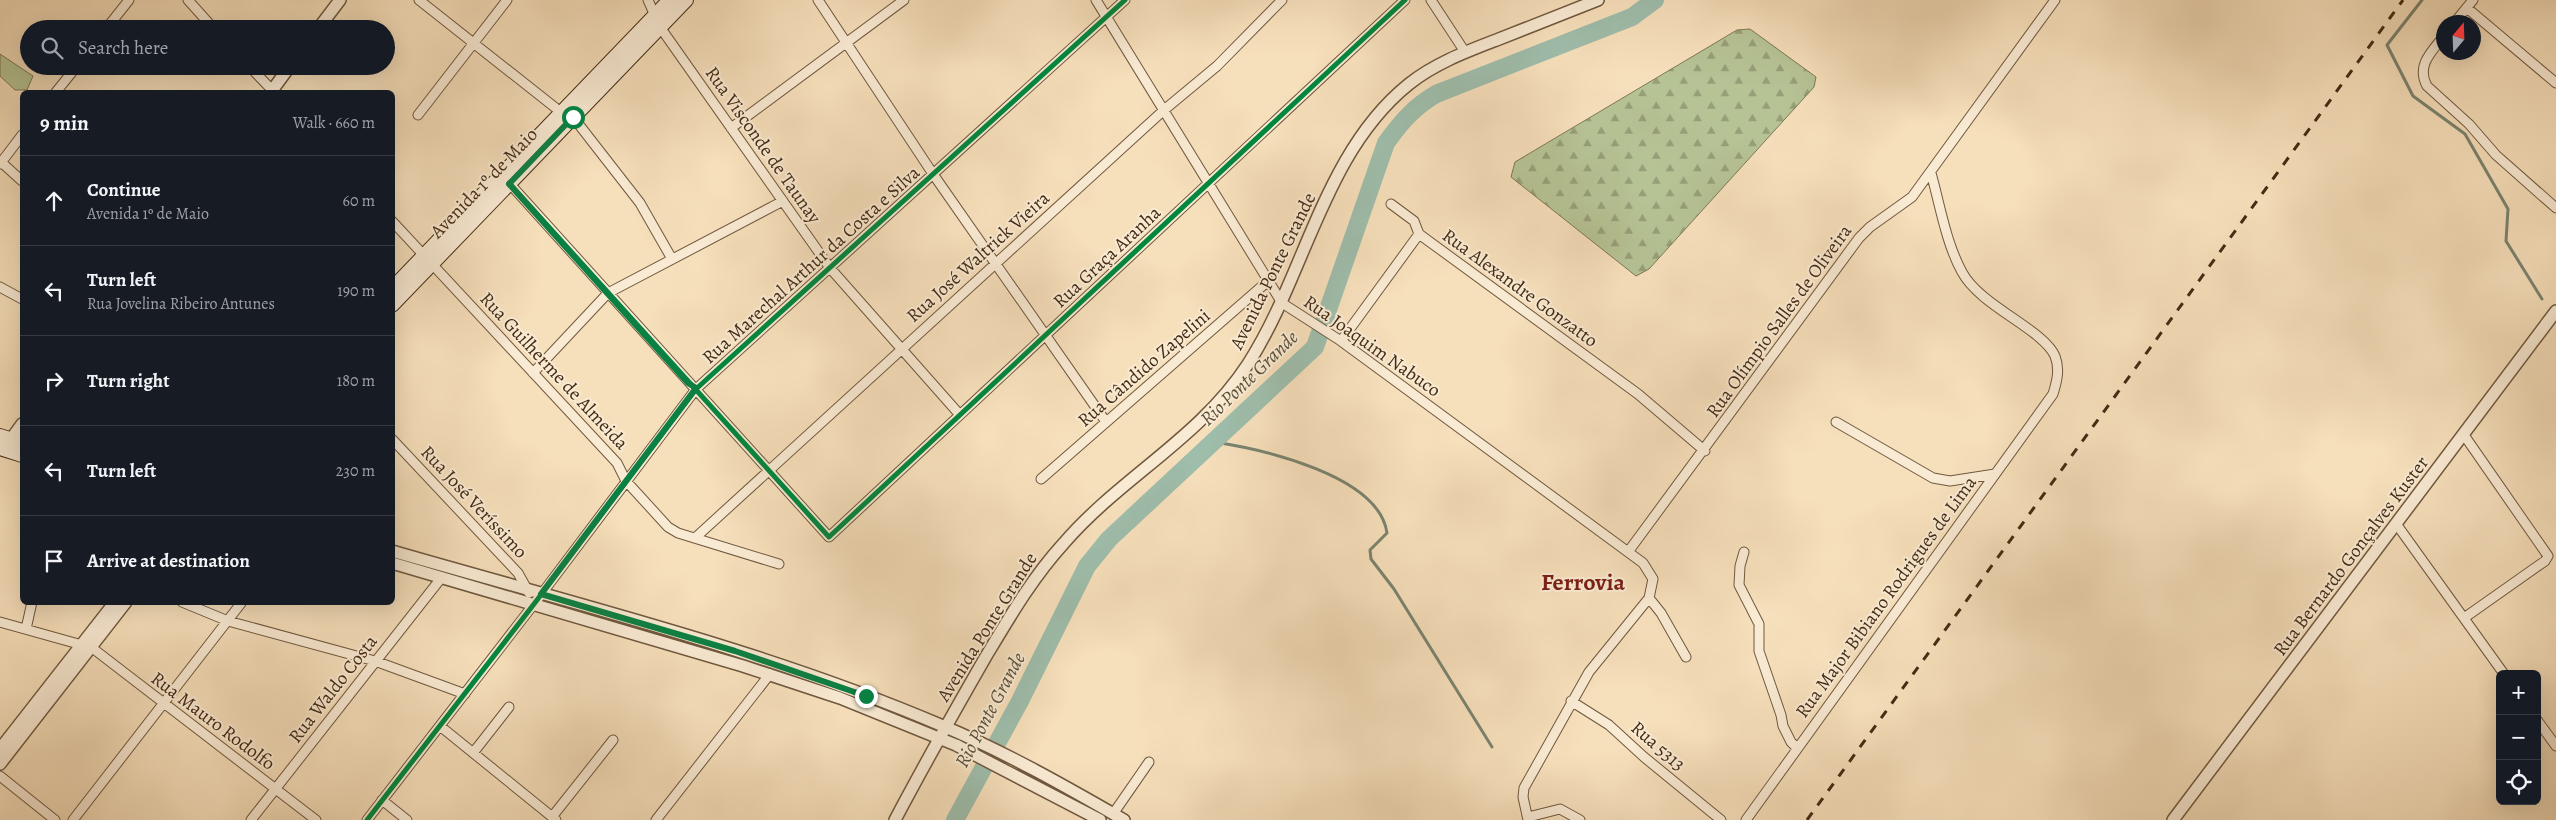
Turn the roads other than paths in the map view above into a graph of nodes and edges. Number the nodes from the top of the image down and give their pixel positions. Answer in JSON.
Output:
{"nodes":[{"id":1,"x":129,"y":0,"type":"edge"},
{"id":2,"x":188,"y":0,"type":"edge"},
{"id":3,"x":340,"y":0,"type":"edge"},
{"id":4,"x":419,"y":0,"type":"edge"},
{"id":5,"x":507,"y":0,"type":"edge"},
{"id":6,"x":648,"y":0,"type":"edge"},
{"id":7,"x":670,"y":0,"type":"edge"},
{"id":8,"x":686,"y":0,"type":"edge"},
{"id":9,"x":818,"y":0,"type":"edge"},
{"id":10,"x":904,"y":0,"type":"edge"},
{"id":11,"x":1096,"y":0,"type":"edge"},
{"id":12,"x":1125,"y":0,"type":"edge"},
{"id":13,"x":1282,"y":0,"type":"edge"},
{"id":14,"x":1405,"y":0,"type":"edge"},
{"id":15,"x":1431,"y":0,"type":"edge"},
{"id":16,"x":1598,"y":0,"type":"edge"},
{"id":17,"x":2055,"y":0,"type":"edge"},
{"id":18,"x":2473,"y":0,"type":"edge"},
{"id":19,"x":1586,"y":2,"type":"edge"},
{"id":20,"x":2467,"y":8,"type":"junction"},
{"id":21,"x":2461,"y":15,"type":"edge"},
{"id":22,"x":1107,"y":18,"type":"junction"},
{"id":23,"x":113,"y":20,"type":"edge"},
{"id":24,"x":206,"y":20,"type":"edge"},
{"id":25,"x":325,"y":20,"type":"edge"},
{"id":26,"x":657,"y":22,"type":"junction"},
{"id":27,"x":474,"y":43,"type":"junction"},
{"id":28,"x":846,"y":43,"type":"junction"},
{"id":29,"x":2436,"y":46,"type":"edge"},
{"id":30,"x":1465,"y":52,"type":"junction"},
{"id":31,"x":70,"y":75,"type":"edge"},
{"id":32,"x":257,"y":75,"type":"edge"},
{"id":33,"x":284,"y":75,"type":"edge"},
{"id":34,"x":2556,"y":83,"type":"edge"},
{"id":35,"x":58,"y":90,"type":"edge"},
{"id":36,"x":270,"y":90,"type":"edge"},
{"id":37,"x":273,"y":90,"type":"edge"},
{"id":38,"x":1164,"y":110,"type":"junction"},
{"id":39,"x":567,"y":115,"type":"junction"},
{"id":40,"x":418,"y":116,"type":"dead end"},
{"id":41,"x":731,"y":128,"type":"junction"},
{"id":42,"x":20,"y":137,"type":"edge"},
{"id":43,"x":0,"y":162,"type":"edge"},
{"id":44,"x":1931,"y":173,"type":"junction"},
{"id":45,"x":933,"y":174,"type":"junction"},
{"id":46,"x":20,"y":179,"type":"edge"},
{"id":47,"x":1208,"y":183,"type":"junction"},
{"id":48,"x":509,"y":184,"type":"junction"},
{"id":49,"x":782,"y":201,"type":"junction"},
{"id":50,"x":1391,"y":204,"type":"dead end"},
{"id":51,"x":2556,"y":208,"type":"edge"},
{"id":52,"x":395,"y":224,"type":"edge"},
{"id":53,"x":1419,"y":234,"type":"junction"},
{"id":54,"x":672,"y":259,"type":"junction"},
{"id":55,"x":428,"y":260,"type":"junction"},
{"id":56,"x":995,"y":263,"type":"junction"},
{"id":57,"x":830,"y":268,"type":"junction"},
{"id":58,"x":1268,"y":281,"type":"junction"},
{"id":59,"x":395,"y":286,"type":"edge"},
{"id":60,"x":0,"y":287,"type":"edge"},
{"id":61,"x":608,"y":293,"type":"junction"},
{"id":62,"x":20,"y":298,"type":"edge"},
{"id":63,"x":395,"y":301,"type":"edge"},
{"id":64,"x":1282,"y":302,"type":"junction"},
{"id":65,"x":2556,"y":312,"type":"edge"},
{"id":66,"x":1046,"y":335,"type":"junction"},
{"id":67,"x":1341,"y":341,"type":"junction"},
{"id":68,"x":902,"y":349,"type":"junction"},
{"id":69,"x":533,"y":372,"type":"junction"},
{"id":70,"x":696,"y":388,"type":"junction"},
{"id":71,"x":960,"y":415,"type":"junction"},
{"id":72,"x":1106,"y":422,"type":"junction"},
{"id":73,"x":1836,"y":422,"type":"dead end"},
{"id":74,"x":20,"y":427,"type":"edge"},
{"id":75,"x":2464,"y":435,"type":"junction"},
{"id":76,"x":395,"y":441,"type":"edge"},
{"id":77,"x":7,"y":443,"type":"edge"},
{"id":78,"x":1704,"y":451,"type":"junction"},
{"id":79,"x":20,"y":453,"type":"edge"},
{"id":80,"x":769,"y":470,"type":"junction"},
{"id":81,"x":1995,"y":474,"type":"junction"},
{"id":82,"x":1040,"y":479,"type":"dead end"},
{"id":83,"x":626,"y":481,"type":"junction"},
{"id":84,"x":2397,"y":525,"type":"junction"},
{"id":85,"x":695,"y":538,"type":"junction"},
{"id":86,"x":395,"y":552,"type":"edge"},
{"id":87,"x":1628,"y":552,"type":"junction"},
{"id":88,"x":1744,"y":552,"type":"dead end"},
{"id":89,"x":395,"y":564,"type":"edge"},
{"id":90,"x":779,"y":564,"type":"dead end"},
{"id":91,"x":442,"y":577,"type":"junction"},
{"id":92,"x":528,"y":591,"type":"junction"},
{"id":93,"x":541,"y":594,"type":"junction"},
{"id":94,"x":1649,"y":598,"type":"junction"},
{"id":95,"x":534,"y":604,"type":"junction"},
{"id":96,"x":31,"y":605,"type":"edge"},
{"id":97,"x":113,"y":605,"type":"edge"},
{"id":98,"x":123,"y":605,"type":"edge"},
{"id":99,"x":189,"y":605,"type":"edge"},
{"id":100,"x":240,"y":605,"type":"edge"},
{"id":101,"x":2464,"y":618,"type":"junction"},
{"id":102,"x":228,"y":621,"type":"junction"},
{"id":103,"x":0,"y":622,"type":"edge"},
{"id":104,"x":26,"y":629,"type":"junction"},
{"id":105,"x":86,"y":646,"type":"junction"},
{"id":106,"x":1686,"y":657,"type":"dead end"},
{"id":107,"x":375,"y":662,"type":"junction"},
{"id":108,"x":782,"y":666,"type":"junction"},
{"id":109,"x":2501,"y":670,"type":"edge"},
{"id":110,"x":770,"y":674,"type":"junction"},
{"id":111,"x":465,"y":694,"type":"junction"},
{"id":112,"x":1571,"y":700,"type":"junction"},
{"id":113,"x":164,"y":703,"type":"junction"},
{"id":114,"x":510,"y":707,"type":"dead end"},
{"id":115,"x":2541,"y":725,"type":"edge"},
{"id":116,"x":440,"y":726,"type":"junction"},
{"id":117,"x":942,"y":732,"type":"junction"},
{"id":118,"x":612,"y":740,"type":"dead end"},
{"id":119,"x":2556,"y":746,"type":"edge"},
{"id":120,"x":1797,"y":748,"type":"junction"},
{"id":121,"x":0,"y":749,"type":"edge"},
{"id":122,"x":473,"y":752,"type":"junction"},
{"id":123,"x":1002,"y":761,"type":"junction"},
{"id":124,"x":1149,"y":762,"type":"dead end"},
{"id":125,"x":0,"y":764,"type":"edge"},
{"id":126,"x":0,"y":776,"type":"edge"},
{"id":127,"x":275,"y":789,"type":"junction"},
{"id":128,"x":382,"y":800,"type":"junction"},
{"id":129,"x":1113,"y":814,"type":"junction"},
{"id":130,"x":554,"y":818,"type":"edge"},
{"id":131,"x":1528,"y":818,"type":"edge"},
{"id":132,"x":56,"y":820,"type":"edge"},
{"id":133,"x":74,"y":820,"type":"edge"},
{"id":134,"x":251,"y":820,"type":"edge"},
{"id":135,"x":316,"y":820,"type":"edge"},
{"id":136,"x":367,"y":820,"type":"edge"},
{"id":137,"x":407,"y":820,"type":"edge"},
{"id":138,"x":656,"y":820,"type":"edge"},
{"id":139,"x":895,"y":820,"type":"edge"},
{"id":140,"x":1100,"y":820,"type":"edge"},
{"id":141,"x":1124,"y":820,"type":"edge"},
{"id":142,"x":1580,"y":820,"type":"edge"},
{"id":143,"x":1721,"y":820,"type":"edge"},
{"id":144,"x":1746,"y":820,"type":"edge"},
{"id":145,"x":2173,"y":820,"type":"edge"}],
"edges":[{"from":1,"to":23,"type":"street"},
{"from":2,"to":24,"type":"street"},
{"from":3,"to":25,"type":"street"},
{"from":4,"to":27,"type":"street"},
{"from":5,"to":27,"type":"street"},
{"from":6,"to":26,"type":"street","name":"Rua Visconde de Taunay"},
{"from":7,"to":26,"type":"main road","name":"Avenida 1º de Maio"},
{"from":8,"to":26,"type":"main road","name":"Avenida 1º de Maio"},
{"from":9,"to":28,"type":"street"},
{"from":10,"to":28,"type":"street"},
{"from":11,"to":22,"type":"street","name":"Rua Joaquim Nabuco"},
{"from":12,"to":22,"type":"street","name":"Rua Marechal Arthur da Costa e Silva"},
{"from":13,"to":38,"type":"street","name":"Rua José Waltrick Vieira"},
{"from":14,"to":47,"type":"street","name":"Rua Graça Aranha"},
{"from":15,"to":30,"type":"street"},
{"from":16,"to":19,"type":"street","name":"Avenida Ponte Grande"},
{"from":17,"to":44,"type":"street","name":"Rua Olímpio Salles de Oliveira"},
{"from":18,"to":20,"type":"street"},
{"from":19,"to":30,"type":"street","name":"Avenida Ponte Grande"},
{"from":20,"to":21,"type":"street"},
{"from":20,"to":34,"type":"street"},
{"from":22,"to":38,"type":"street","name":"Rua Joaquim Nabuco"},
{"from":22,"to":45,"type":"street","name":"Rua Marechal Arthur da Costa e Silva"},
{"from":26,"to":39,"type":"main road","name":"Avenida 1º de Maio"},
{"from":26,"to":41,"type":"street","name":"Rua Visconde de Taunay"},
{"from":27,"to":39,"type":"street"},
{"from":27,"to":40,"type":"street"},
{"from":28,"to":41,"type":"street"},
{"from":28,"to":45,"type":"street"},
{"from":29,"to":51,"type":"street"},
{"from":30,"to":64,"type":"street","name":"Avenida Ponte Grande"},
{"from":31,"to":35,"type":"street"},
{"from":32,"to":36,"type":"street"},
{"from":33,"to":37,"type":"street"},
{"from":38,"to":47,"type":"street","name":"Rua Joaquim Nabuco"},
{"from":38,"to":56,"type":"street","name":"Rua José Waltrick Vieira"},
{"from":39,"to":48,"type":"main road","name":"Avenida 1º de Maio"},
{"from":39,"to":54,"type":"street"},
{"from":39,"to":55,"type":"main road","name":"Avenida 1º de Maio"},
{"from":41,"to":49,"type":"street","name":"Rua Visconde de Taunay"},
{"from":42,"to":43,"type":"street"},
{"from":43,"to":46,"type":"street"},
{"from":44,"to":78,"type":"street","name":"Rua Olímpio Salles de Oliveira"},
{"from":44,"to":81,"type":"street","name":"Rua Major Bibiano Rodrigues de Lima"},
{"from":45,"to":56,"type":"street"},
{"from":45,"to":57,"type":"street","name":"Rua Marechal Arthur da Costa e Silva"},
{"from":47,"to":58,"type":"street","name":"Rua Joaquim Nabuco"},
{"from":47,"to":66,"type":"street","name":"Rua Graça Aranha"},
{"from":48,"to":55,"type":"main road","name":"Avenida 1º de Maio"},
{"from":48,"to":61,"type":"street"},
{"from":49,"to":54,"type":"street"},
{"from":49,"to":57,"type":"street","name":"Rua Visconde de Taunay"},
{"from":50,"to":53,"type":"street"},
{"from":52,"to":55,"type":"street","name":"Rua Guilherme de Almeida"},
{"from":53,"to":67,"type":"street","name":"Rua Alexandre Gonzatto"},
{"from":53,"to":78,"type":"street","name":"Rua Alexandre Gonzatto"},
{"from":54,"to":61,"type":"street"},
{"from":55,"to":59,"type":"main road","name":"Avenida 1º de Maio"},
{"from":55,"to":63,"type":"main road","name":"Avenida 1º de Maio"},
{"from":55,"to":69,"type":"street","name":"Rua Guilherme de Almeida"},
{"from":56,"to":66,"type":"street"},
{"from":56,"to":68,"type":"street","name":"Rua José Waltrick Vieira"},
{"from":57,"to":68,"type":"street","name":"Rua Visconde de Taunay"},
{"from":57,"to":70,"type":"street","name":"Rua Marechal Arthur da Costa e Silva"},
{"from":58,"to":64,"type":"street","name":"Rua Joaquim Nabuco"},
{"from":58,"to":72,"type":"street","name":"Rua Cândido Zapelini"},
{"from":60,"to":62,"type":"street"},
{"from":61,"to":69,"type":"street"},
{"from":61,"to":70,"type":"street"},
{"from":64,"to":67,"type":"street","name":"Rua Joaquim Nabuco"},
{"from":64,"to":117,"type":"street","name":"Avenida Ponte Grande"},
{"from":65,"to":75,"type":"street","name":"Rua Bernardo Gonçalves Kuster"},
{"from":66,"to":71,"type":"street","name":"Rua Graça Aranha"},
{"from":66,"to":72,"type":"street"},
{"from":67,"to":87,"type":"street","name":"Rua Joaquim Nabuco"},
{"from":68,"to":71,"type":"street","name":"Rua Visconde de Taunay"},
{"from":68,"to":80,"type":"street","name":"Rua José Waltrick Vieira"},
{"from":69,"to":83,"type":"street","name":"Rua Guilherme de Almeida"},
{"from":70,"to":80,"type":"street"},
{"from":70,"to":83,"type":"street","name":"Rua Marechal Arthur da Costa e Silva"},
{"from":71,"to":80,"type":"street","name":"Rua Graça Aranha"},
{"from":72,"to":82,"type":"street","name":"Rua Cândido Zapelini"},
{"from":73,"to":81,"type":"street"},
{"from":74,"to":77,"type":"street"},
{"from":75,"to":84,"type":"street","name":"Rua Bernardo Gonçalves Kuster"},
{"from":75,"to":101,"type":"street"},
{"from":76,"to":92,"type":"street","name":"Rua José Veríssimo"},
{"from":77,"to":79,"type":"main road"},
{"from":78,"to":87,"type":"street","name":"Rua Olímpio Salles de Oliveira"},
{"from":80,"to":85,"type":"street","name":"Rua José Waltrick Vieira"},
{"from":81,"to":120,"type":"street","name":"Rua Major Bibiano Rodrigues de Lima"},
{"from":83,"to":85,"type":"street","name":"Rua Guilherme de Almeida"},
{"from":83,"to":93,"type":"street","name":"Rua Marechal Arthur da Costa e Silva"},
{"from":84,"to":101,"type":"street"},
{"from":84,"to":145,"type":"street","name":"Rua Bernardo Gonçalves Kuster"},
{"from":85,"to":90,"type":"street","name":"Rua Guilherme de Almeida"},
{"from":86,"to":92,"type":"street"},
{"from":87,"to":94,"type":"street","name":"Rua Joaquim Nabuco"},
{"from":88,"to":120,"type":"street"},
{"from":89,"to":91,"type":"street"},
{"from":91,"to":95,"type":"street"},
{"from":91,"to":107,"type":"street","name":"Rua Waldo Costa"},
{"from":92,"to":93,"type":"street"},
{"from":92,"to":95,"type":"street","name":"Rua José Veríssimo"},
{"from":93,"to":95,"type":"street","name":"Rua Marechal Arthur da Costa e Silva"},
{"from":93,"to":108,"type":"street"},
{"from":94,"to":106,"type":"street"},
{"from":94,"to":112,"type":"street"},
{"from":95,"to":110,"type":"street"},
{"from":95,"to":111,"type":"street","name":"Rua Marechal Arthur da Costa e Silva"},
{"from":96,"to":104,"type":"street"},
{"from":97,"to":105,"type":"street"},
{"from":98,"to":105,"type":"street"},
{"from":99,"to":102,"type":"street"},
{"from":100,"to":102,"type":"street"},
{"from":101,"to":109,"type":"street"},
{"from":102,"to":107,"type":"street"},
{"from":102,"to":113,"type":"street"},
{"from":103,"to":104,"type":"street"},
{"from":104,"to":105,"type":"street"},
{"from":105,"to":113,"type":"street","name":"Rua Mauro Rodolfo"},
{"from":105,"to":121,"type":"street"},
{"from":105,"to":125,"type":"street"},
{"from":107,"to":111,"type":"street"},
{"from":107,"to":127,"type":"street","name":"Rua Waldo Costa"},
{"from":108,"to":110,"type":"street"},
{"from":108,"to":117,"type":"street"},
{"from":110,"to":117,"type":"street"},
{"from":110,"to":138,"type":"street"},
{"from":111,"to":116,"type":"street","name":"Rua Marechal Arthur da Costa e Silva"},
{"from":112,"to":131,"type":"street"},
{"from":112,"to":143,"type":"street","name":"Rua 5313"},
{"from":113,"to":127,"type":"street","name":"Rua Mauro Rodolfo"},
{"from":113,"to":133,"type":"street"},
{"from":114,"to":122,"type":"street"},
{"from":115,"to":119,"type":"street"},
{"from":116,"to":122,"type":"street"},
{"from":116,"to":128,"type":"street","name":"Rua Marechal Arthur da Costa e Silva"},
{"from":117,"to":123,"type":"street"},
{"from":117,"to":123,"type":"street"},
{"from":117,"to":139,"type":"street","name":"Avenida Ponte Grande"},
{"from":118,"to":130,"type":"street"},
{"from":120,"to":144,"type":"street","name":"Rua Major Bibiano Rodrigues de Lima"},
{"from":122,"to":130,"type":"street"},
{"from":123,"to":129,"type":"street"},
{"from":123,"to":140,"type":"street"},
{"from":124,"to":129,"type":"street"},
{"from":126,"to":132,"type":"street"},
{"from":127,"to":134,"type":"street","name":"Rua Waldo Costa"},
{"from":127,"to":135,"type":"street","name":"Rua Mauro Rodolfo"},
{"from":128,"to":136,"type":"street","name":"Rua Marechal Arthur da Costa e Silva"},
{"from":128,"to":137,"type":"street"},
{"from":129,"to":141,"type":"street"},
{"from":131,"to":142,"type":"street"}]}
